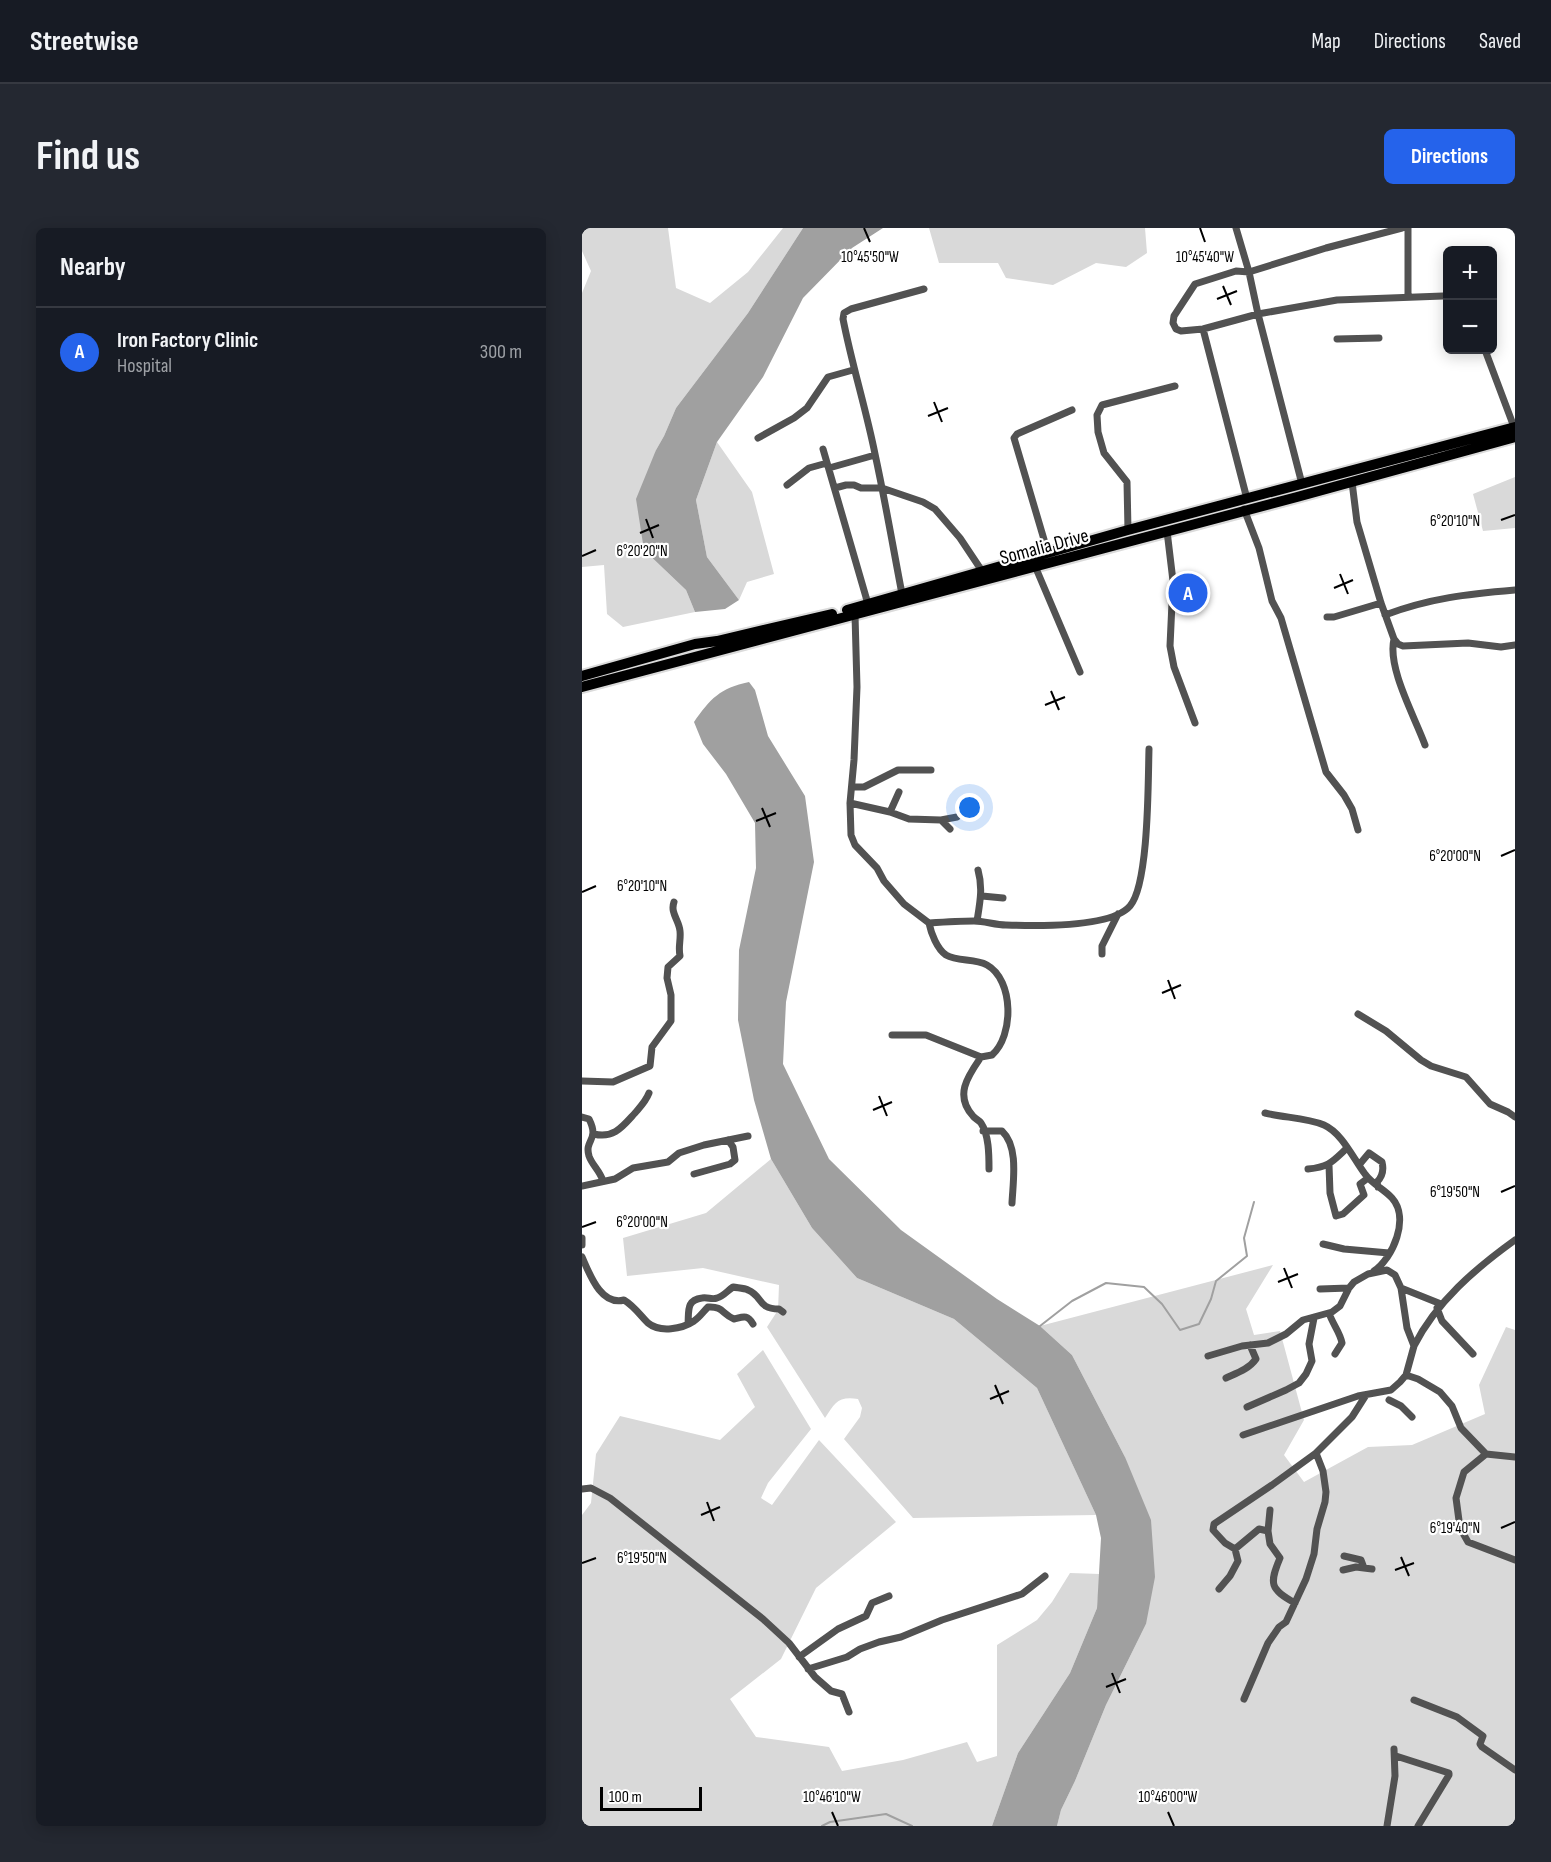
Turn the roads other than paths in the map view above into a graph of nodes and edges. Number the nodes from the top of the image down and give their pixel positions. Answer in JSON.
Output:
{"nodes":[{"id":1,"x":1236,"y":228,"type":"edge"},
{"id":2,"x":1402,"y":228,"type":"edge"},
{"id":3,"x":1408,"y":228,"type":"edge"},
{"id":4,"x":1249,"y":272,"type":"junction"},
{"id":5,"x":924,"y":289,"type":"dead end"},
{"id":6,"x":1443,"y":296,"type":"dead end"},
{"id":7,"x":1408,"y":297,"type":"junction"},
{"id":8,"x":1258,"y":314,"type":"junction"},
{"id":9,"x":1203,"y":328,"type":"junction"},
{"id":10,"x":1379,"y":338,"type":"dead end"},
{"id":11,"x":1337,"y":339,"type":"dead end"},
{"id":12,"x":1486,"y":354,"type":"edge"},
{"id":13,"x":854,"y":370,"type":"junction"},
{"id":14,"x":1175,"y":386,"type":"dead end"},
{"id":15,"x":1072,"y":410,"type":"dead end"},
{"id":16,"x":1514,"y":430,"type":"edge"},
{"id":17,"x":758,"y":438,"type":"dead end"},
{"id":18,"x":823,"y":449,"type":"dead end"},
{"id":19,"x":876,"y":455,"type":"junction"},
{"id":20,"x":828,"y":465,"type":"junction"},
{"id":21,"x":1352,"y":482,"type":"junction"},
{"id":22,"x":1302,"y":484,"type":"junction"},
{"id":23,"x":787,"y":485,"type":"dead end"},
{"id":24,"x":835,"y":488,"type":"junction"},
{"id":25,"x":882,"y":488,"type":"junction"},
{"id":26,"x":1244,"y":503,"type":"junction"},
{"id":27,"x":1128,"y":530,"type":"junction"},
{"id":28,"x":1167,"y":531,"type":"junction"},
{"id":29,"x":1048,"y":553,"type":"junction"},
{"id":30,"x":1035,"y":566,"type":"junction"},
{"id":31,"x":982,"y":571,"type":"junction"},
{"id":32,"x":1515,"y":590,"type":"edge"},
{"id":33,"x":902,"y":594,"type":"junction"},
{"id":34,"x":1381,"y":603,"type":"junction"},
{"id":35,"x":868,"y":604,"type":"junction"},
{"id":36,"x":855,"y":615,"type":"junction"},
{"id":37,"x":1385,"y":615,"type":"junction"},
{"id":38,"x":1327,"y":616,"type":"dead end"},
{"id":39,"x":1394,"y":639,"type":"junction"},
{"id":40,"x":1515,"y":645,"type":"edge"},
{"id":41,"x":1080,"y":672,"type":"dead end"},
{"id":42,"x":582,"y":676,"type":"edge"},
{"id":43,"x":582,"y":687,"type":"edge"},
{"id":44,"x":1195,"y":723,"type":"dead end"},
{"id":45,"x":1425,"y":745,"type":"dead end"},
{"id":46,"x":1149,"y":749,"type":"dead end"},
{"id":47,"x":932,"y":770,"type":"dead end"},
{"id":48,"x":852,"y":787,"type":"junction"},
{"id":49,"x":899,"y":792,"type":"dead end"},
{"id":50,"x":850,"y":803,"type":"junction"},
{"id":51,"x":890,"y":812,"type":"junction"},
{"id":52,"x":957,"y":817,"type":"dead end"},
{"id":53,"x":941,"y":820,"type":"junction"},
{"id":54,"x":950,"y":829,"type":"dead end"},
{"id":55,"x":1358,"y":830,"type":"dead end"},
{"id":56,"x":978,"y":870,"type":"dead end"},
{"id":57,"x":982,"y":896,"type":"junction"},
{"id":58,"x":1002,"y":898,"type":"dead end"},
{"id":59,"x":674,"y":902,"type":"dead end"},
{"id":60,"x":1118,"y":914,"type":"junction"},
{"id":61,"x":977,"y":921,"type":"junction"},
{"id":62,"x":929,"y":923,"type":"junction"},
{"id":63,"x":1102,"y":954,"type":"dead end"},
{"id":64,"x":1358,"y":1014,"type":"dead end"},
{"id":65,"x":892,"y":1035,"type":"dead end"},
{"id":66,"x":981,"y":1056,"type":"junction"},
{"id":67,"x":582,"y":1081,"type":"edge"},
{"id":68,"x":649,"y":1093,"type":"dead end"},
{"id":69,"x":1265,"y":1113,"type":"dead end"},
{"id":70,"x":582,"y":1117,"type":"edge"},
{"id":71,"x":1515,"y":1117,"type":"edge"},
{"id":72,"x":984,"y":1131,"type":"junction"},
{"id":73,"x":594,"y":1134,"type":"junction"},
{"id":74,"x":748,"y":1136,"type":"dead end"},
{"id":75,"x":728,"y":1140,"type":"junction"},
{"id":76,"x":1347,"y":1148,"type":"junction"},
{"id":77,"x":1329,"y":1165,"type":"junction"},
{"id":78,"x":1359,"y":1165,"type":"junction"},
{"id":79,"x":990,"y":1169,"type":"dead end"},
{"id":80,"x":1308,"y":1169,"type":"dead end"},
{"id":81,"x":694,"y":1174,"type":"dead end"},
{"id":82,"x":1368,"y":1178,"type":"junction"},
{"id":83,"x":603,"y":1181,"type":"junction"},
{"id":84,"x":582,"y":1186,"type":"edge"},
{"id":85,"x":1378,"y":1187,"type":"junction"},
{"id":86,"x":1012,"y":1203,"type":"dead end"},
{"id":87,"x":582,"y":1238,"type":"edge"},
{"id":88,"x":1515,"y":1240,"type":"edge"},
{"id":89,"x":1323,"y":1244,"type":"dead end"},
{"id":90,"x":582,"y":1245,"type":"edge"},
{"id":91,"x":1388,"y":1256,"type":"junction"},
{"id":92,"x":582,"y":1257,"type":"edge"},
{"id":93,"x":1368,"y":1274,"type":"junction"},
{"id":94,"x":1395,"y":1275,"type":"junction"},
{"id":95,"x":1348,"y":1288,"type":"junction"},
{"id":96,"x":1401,"y":1288,"type":"junction"},
{"id":97,"x":1320,"y":1289,"type":"dead end"},
{"id":98,"x":1439,"y":1306,"type":"junction"},
{"id":99,"x":783,"y":1312,"type":"dead end"},
{"id":100,"x":1329,"y":1313,"type":"junction"},
{"id":101,"x":1292,"y":1317,"type":"dead end"},
{"id":102,"x":1314,"y":1318,"type":"junction"},
{"id":103,"x":1303,"y":1320,"type":"junction"},
{"id":104,"x":688,"y":1324,"type":"junction"},
{"id":105,"x":753,"y":1324,"type":"dead end"},
{"id":106,"x":1250,"y":1345,"type":"junction"},
{"id":107,"x":1414,"y":1346,"type":"junction"},
{"id":108,"x":1335,"y":1354,"type":"dead end"},
{"id":109,"x":1473,"y":1354,"type":"dead end"},
{"id":110,"x":1208,"y":1356,"type":"dead end"},
{"id":111,"x":1406,"y":1375,"type":"junction"},
{"id":112,"x":1226,"y":1378,"type":"dead end"},
{"id":113,"x":1366,"y":1395,"type":"junction"},
{"id":114,"x":1389,"y":1400,"type":"dead end"},
{"id":115,"x":1247,"y":1407,"type":"dead end"},
{"id":116,"x":1412,"y":1417,"type":"dead end"},
{"id":117,"x":1243,"y":1435,"type":"dead end"},
{"id":118,"x":1316,"y":1453,"type":"junction"},
{"id":119,"x":1486,"y":1454,"type":"junction"},
{"id":120,"x":1515,"y":1457,"type":"edge"},
{"id":121,"x":582,"y":1489,"type":"edge"},
{"id":122,"x":1270,"y":1510,"type":"dead end"},
{"id":123,"x":1268,"y":1531,"type":"junction"},
{"id":124,"x":1235,"y":1549,"type":"junction"},
{"id":125,"x":1344,"y":1556,"type":"dead end"},
{"id":126,"x":1515,"y":1560,"type":"edge"},
{"id":127,"x":1343,"y":1570,"type":"dead end"},
{"id":128,"x":1045,"y":1576,"type":"dead end"},
{"id":129,"x":1219,"y":1589,"type":"dead end"},
{"id":130,"x":889,"y":1596,"type":"dead end"},
{"id":131,"x":1295,"y":1603,"type":"junction"},
{"id":132,"x":799,"y":1657,"type":"junction"},
{"id":133,"x":808,"y":1669,"type":"junction"},
{"id":134,"x":1244,"y":1699,"type":"dead end"},
{"id":135,"x":1414,"y":1700,"type":"dead end"},
{"id":136,"x":849,"y":1712,"type":"dead end"},
{"id":137,"x":1515,"y":1770,"type":"edge"},
{"id":138,"x":1387,"y":1826,"type":"edge"},
{"id":139,"x":1418,"y":1826,"type":"edge"}],
"edges":[{"from":1,"to":4,"type":"street"},
{"from":2,"to":4,"type":"street"},
{"from":3,"to":7,"type":"street"},
{"from":4,"to":8,"type":"street"},
{"from":4,"to":9,"type":"street"},
{"from":5,"to":13,"type":"street"},
{"from":6,"to":7,"type":"street"},
{"from":7,"to":8,"type":"street"},
{"from":8,"to":9,"type":"street"},
{"from":8,"to":22,"type":"street"},
{"from":9,"to":26,"type":"street"},
{"from":10,"to":11,"type":"street"},
{"from":12,"to":16,"type":"street"},
{"from":13,"to":17,"type":"street"},
{"from":13,"to":19,"type":"street"},
{"from":14,"to":27,"type":"street"},
{"from":15,"to":29,"type":"street"},
{"from":16,"to":21,"type":"main road","name":"Somalia Drive"},
{"from":16,"to":22,"type":"main road","name":"Somalia Drive"},
{"from":18,"to":20,"type":"street"},
{"from":19,"to":20,"type":"street"},
{"from":19,"to":25,"type":"street"},
{"from":20,"to":23,"type":"street"},
{"from":20,"to":24,"type":"street"},
{"from":21,"to":26,"type":"main road","name":"Somalia Drive"},
{"from":21,"to":34,"type":"street"},
{"from":22,"to":26,"type":"main road","name":"Somalia Drive"},
{"from":24,"to":25,"type":"street"},
{"from":24,"to":35,"type":"street"},
{"from":25,"to":31,"type":"street"},
{"from":25,"to":33,"type":"street"},
{"from":26,"to":27,"type":"main road","name":"Somalia Drive"},
{"from":26,"to":28,"type":"main road","name":"Somalia Drive"},
{"from":26,"to":55,"type":"street"},
{"from":27,"to":29,"type":"main road","name":"Somalia Drive"},
{"from":28,"to":30,"type":"main road","name":"Somalia Drive"},
{"from":28,"to":44,"type":"street"},
{"from":29,"to":31,"type":"main road","name":"Somalia Drive"},
{"from":30,"to":36,"type":"main road","name":"Somalia Drive"},
{"from":30,"to":41,"type":"street"},
{"from":31,"to":33,"type":"main road","name":"Somalia Drive"},
{"from":32,"to":37,"type":"street"},
{"from":33,"to":35,"type":"main road","name":"Somalia Drive"},
{"from":34,"to":37,"type":"street"},
{"from":34,"to":38,"type":"street"},
{"from":35,"to":42,"type":"main road","name":"Somalia Drive"},
{"from":36,"to":43,"type":"main road","name":"Somalia Drive"},
{"from":36,"to":48,"type":"street"},
{"from":37,"to":39,"type":"street"},
{"from":39,"to":40,"type":"street"},
{"from":39,"to":45,"type":"street"},
{"from":46,"to":60,"type":"street"},
{"from":47,"to":48,"type":"street"},
{"from":48,"to":50,"type":"street"},
{"from":49,"to":51,"type":"street"},
{"from":50,"to":51,"type":"street"},
{"from":50,"to":62,"type":"street"},
{"from":51,"to":53,"type":"street"},
{"from":52,"to":53,"type":"street"},
{"from":53,"to":54,"type":"street"},
{"from":56,"to":57,"type":"street"},
{"from":57,"to":58,"type":"street"},
{"from":57,"to":61,"type":"street"},
{"from":59,"to":67,"type":"street"},
{"from":60,"to":61,"type":"street"},
{"from":60,"to":63,"type":"street"},
{"from":61,"to":62,"type":"street"},
{"from":62,"to":66,"type":"street"},
{"from":64,"to":71,"type":"street"},
{"from":65,"to":66,"type":"street"},
{"from":66,"to":72,"type":"street"},
{"from":68,"to":73,"type":"street"},
{"from":69,"to":76,"type":"street"},
{"from":70,"to":73,"type":"street"},
{"from":72,"to":79,"type":"street"},
{"from":72,"to":86,"type":"street"},
{"from":73,"to":83,"type":"street"},
{"from":74,"to":75,"type":"street"},
{"from":75,"to":81,"type":"street"},
{"from":75,"to":83,"type":"street"},
{"from":76,"to":77,"type":"street"},
{"from":76,"to":78,"type":"street"},
{"from":77,"to":80,"type":"street"},
{"from":77,"to":82,"type":"street"},
{"from":78,"to":82,"type":"street"},
{"from":78,"to":85,"type":"street"},
{"from":82,"to":85,"type":"street"},
{"from":83,"to":84,"type":"street"},
{"from":85,"to":91,"type":"street"},
{"from":87,"to":90,"type":"street"},
{"from":88,"to":98,"type":"street"},
{"from":89,"to":91,"type":"street"},
{"from":91,"to":93,"type":"street"},
{"from":91,"to":94,"type":"street"},
{"from":92,"to":104,"type":"street"},
{"from":93,"to":94,"type":"street"},
{"from":93,"to":95,"type":"street"},
{"from":94,"to":96,"type":"street"},
{"from":95,"to":97,"type":"street"},
{"from":95,"to":100,"type":"street"},
{"from":96,"to":98,"type":"street"},
{"from":96,"to":107,"type":"street"},
{"from":98,"to":107,"type":"street"},
{"from":98,"to":109,"type":"street"},
{"from":99,"to":104,"type":"street"},
{"from":100,"to":102,"type":"street"},
{"from":100,"to":108,"type":"street"},
{"from":101,"to":103,"type":"street"},
{"from":102,"to":103,"type":"street"},
{"from":102,"to":115,"type":"street"},
{"from":103,"to":106,"type":"street"},
{"from":104,"to":105,"type":"street"},
{"from":106,"to":110,"type":"street"},
{"from":106,"to":112,"type":"street"},
{"from":107,"to":111,"type":"street"},
{"from":111,"to":113,"type":"street"},
{"from":111,"to":119,"type":"street"},
{"from":113,"to":117,"type":"street"},
{"from":113,"to":118,"type":"street"},
{"from":114,"to":116,"type":"street"},
{"from":118,"to":124,"type":"street"},
{"from":118,"to":131,"type":"street"},
{"from":119,"to":120,"type":"street"},
{"from":119,"to":126,"type":"street"},
{"from":121,"to":132,"type":"street"},
{"from":122,"to":123,"type":"street"},
{"from":123,"to":124,"type":"street"},
{"from":123,"to":131,"type":"street"},
{"from":124,"to":129,"type":"street"},
{"from":125,"to":127,"type":"street"},
{"from":128,"to":133,"type":"street"},
{"from":130,"to":132,"type":"street"},
{"from":131,"to":134,"type":"street"},
{"from":132,"to":133,"type":"street"},
{"from":133,"to":136,"type":"street"},
{"from":135,"to":137,"type":"street"},
{"from":138,"to":139,"type":"street"}]}
